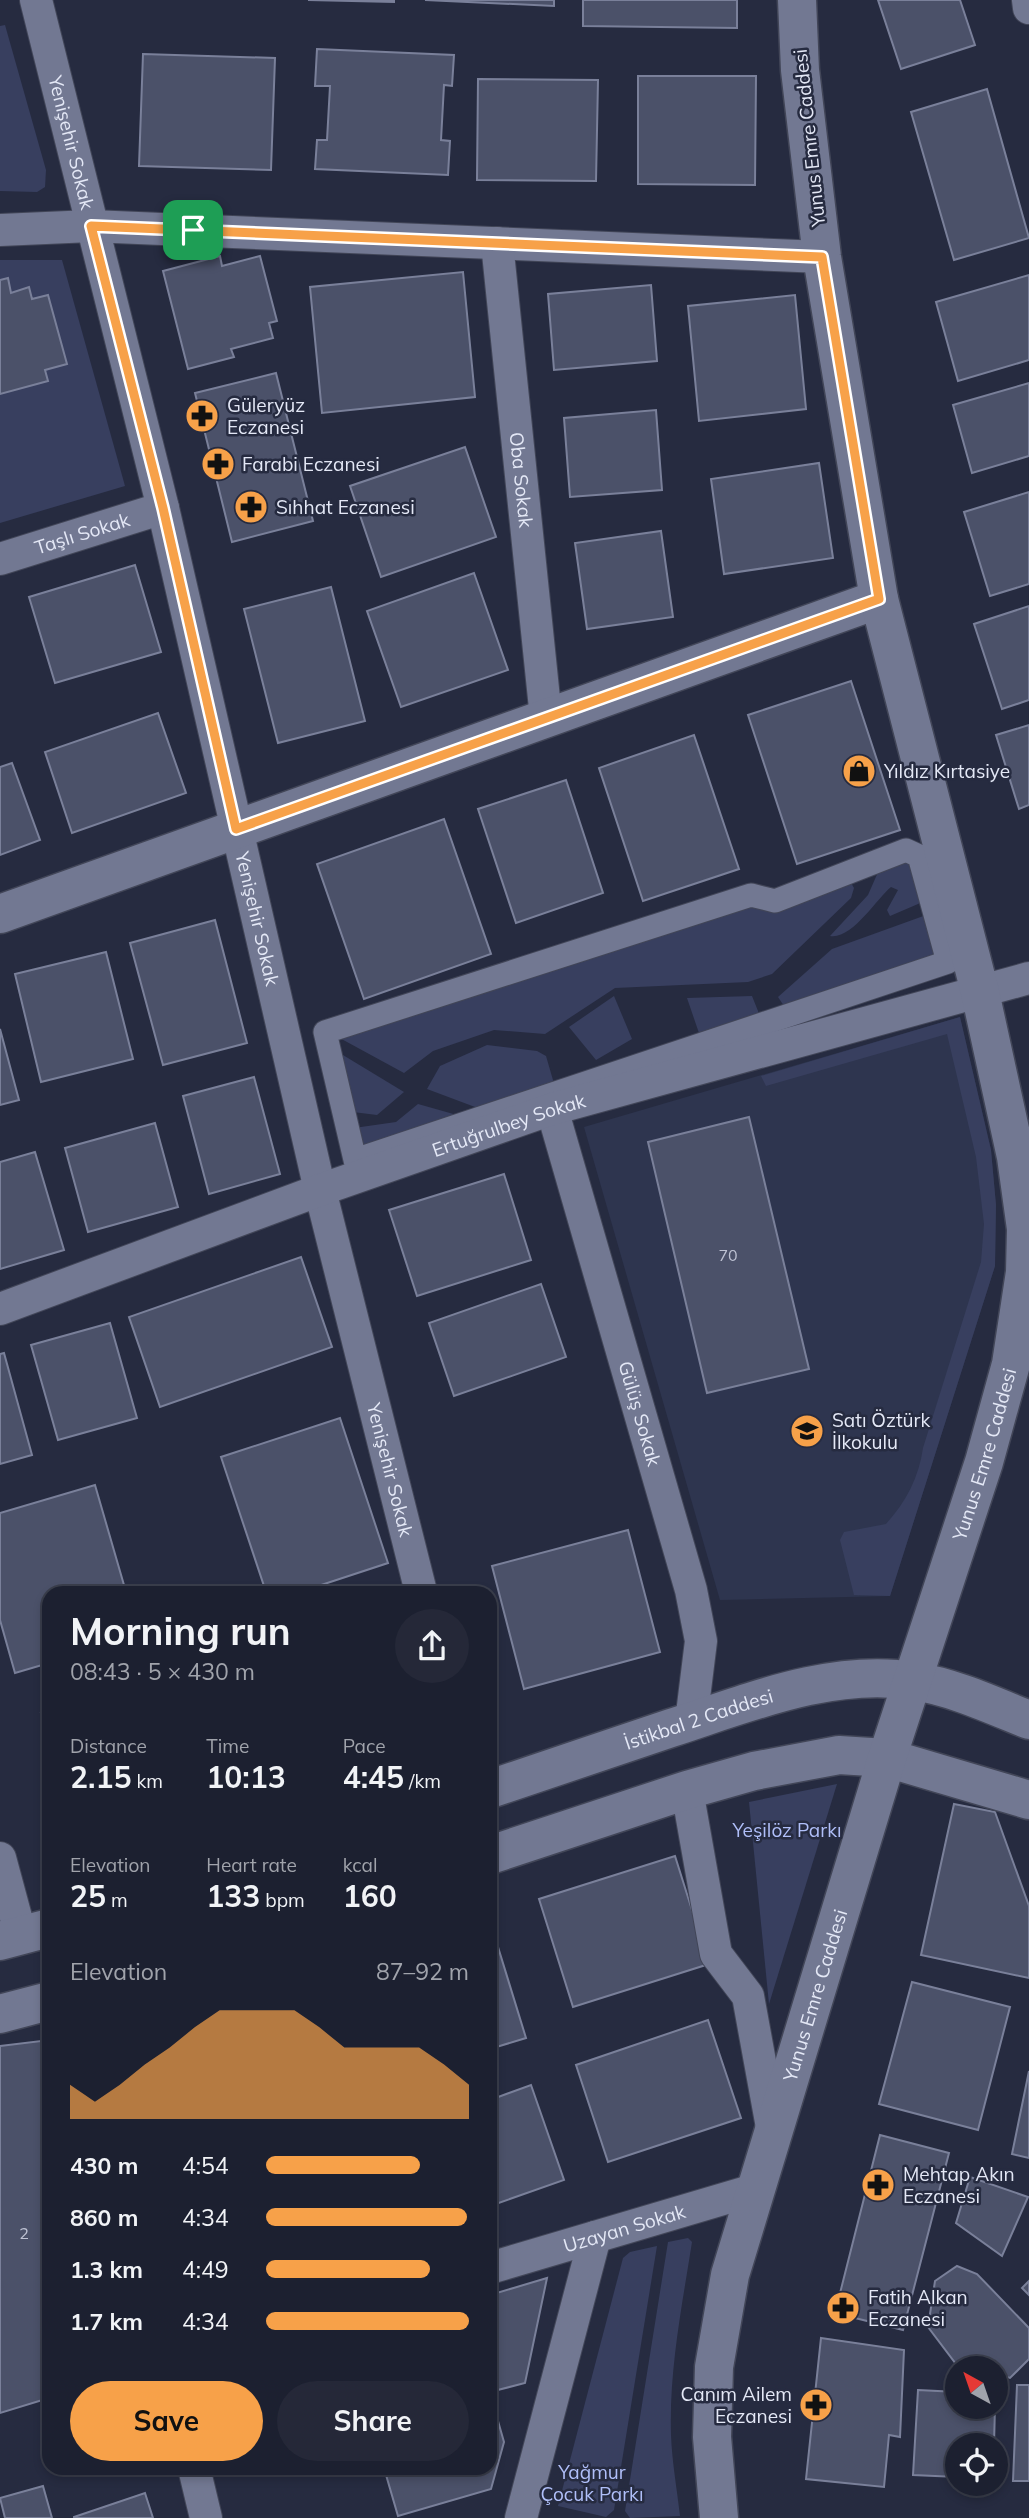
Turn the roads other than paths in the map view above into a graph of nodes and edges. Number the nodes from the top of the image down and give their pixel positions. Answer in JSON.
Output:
{"nodes":[{"id":1,"x":36,"y":0,"type":"edge"},
{"id":2,"x":797,"y":0,"type":"edge"},
{"id":3,"x":1028,"y":0,"type":"edge"},
{"id":4,"x":1029,"y":8,"type":"edge"},
{"id":5,"x":91,"y":226,"type":"junction"},
{"id":6,"x":0,"y":230,"type":"edge"},
{"id":7,"x":497,"y":243,"type":"junction"},
{"id":8,"x":822,"y":257,"type":"junction"},
{"id":9,"x":163,"y":508,"type":"junction"},
{"id":10,"x":0,"y":559,"type":"edge"},
{"id":11,"x":879,"y":599,"type":"junction"},
{"id":12,"x":546,"y":718,"type":"junction"},
{"id":13,"x":236,"y":829,"type":"junction"},
{"id":14,"x":0,"y":914,"type":"edge"},
{"id":15,"x":1029,"y":978,"type":"edge"},
{"id":16,"x":980,"y":992,"type":"junction"},
{"id":17,"x":552,"y":1109,"type":"junction"},
{"id":18,"x":355,"y":1160,"type":"joint"},
{"id":19,"x":320,"y":1190,"type":"junction"},
{"id":20,"x":0,"y":1309,"type":"edge"},
{"id":21,"x":419,"y":1586,"type":"edge"},
{"id":22,"x":915,"y":1681,"type":"junction"},
{"id":23,"x":1029,"y":1720,"type":"edge"},
{"id":24,"x":691,"y":1722,"type":"junction"},
{"id":25,"x":887,"y":1758,"type":"junction"},
{"id":26,"x":497,"y":1787,"type":"edge"},
{"id":27,"x":687,"y":1790,"type":"junction"},
{"id":28,"x":1026,"y":1806,"type":"edge"},
{"id":29,"x":497,"y":1853,"type":"edge"},
{"id":30,"x":0,"y":1858,"type":"edge"},
{"id":31,"x":23,"y":1935,"type":"edge"},
{"id":32,"x":42,"y":2003,"type":"edge"},
{"id":33,"x":0,"y":2014,"type":"edge"},
{"id":34,"x":774,"y":2134,"type":"junction"},
{"id":35,"x":757,"y":2189,"type":"junction"},
{"id":36,"x":595,"y":2237,"type":"junction"},
{"id":37,"x":497,"y":2266,"type":"edge"},
{"id":38,"x":196,"y":2475,"type":"edge"},
{"id":39,"x":206,"y":2518,"type":"edge"},
{"id":40,"x":521,"y":2518,"type":"edge"},
{"id":41,"x":719,"y":2518,"type":"edge"}],
"edges":[{"from":1,"to":5,"type":"street","name":"Yenişehir Sokak"},
{"from":2,"to":8,"type":"street","name":"Yunus Emre Caddesi"},
{"from":3,"to":4,"type":"street"},
{"from":5,"to":6,"type":"street"},
{"from":5,"to":7,"type":"street"},
{"from":5,"to":9,"type":"street","name":"Yenişehir Sokak"},
{"from":7,"to":8,"type":"street"},
{"from":7,"to":12,"type":"street","name":"Oba Sokak"},
{"from":8,"to":11,"type":"street","name":"Yunus Emre Caddesi"},
{"from":9,"to":10,"type":"street","name":"Taşlı Sokak"},
{"from":9,"to":13,"type":"street","name":"Yenişehir Sokak"},
{"from":11,"to":12,"type":"street"},
{"from":11,"to":16,"type":"street","name":"Yunus Emre Caddesi"},
{"from":12,"to":13,"type":"street"},
{"from":13,"to":14,"type":"street"},
{"from":13,"to":19,"type":"street","name":"Yenişehir Sokak"},
{"from":15,"to":16,"type":"street","name":"Ertuğrulbey Sokak"},
{"from":16,"to":17,"type":"street","name":"Ertuğrulbey Sokak"},
{"from":16,"to":22,"type":"street","name":"Yunus Emre Caddesi"},
{"from":17,"to":19,"type":"street","name":"Ertuğrulbey Sokak"},
{"from":17,"to":24,"type":"street","name":"Gülüş Sokak"},
{"from":18,"to":18,"type":"street"},
{"from":19,"to":20,"type":"street","name":"Ertuğrulbey Sokak"},
{"from":19,"to":21,"type":"street","name":"Yenişehir Sokak"},
{"from":22,"to":23,"type":"street","name":"İstikbal 2 Caddesi"},
{"from":22,"to":24,"type":"street","name":"İstikbal 2 Caddesi"},
{"from":22,"to":25,"type":"street","name":"Yunus Emre Caddesi"},
{"from":24,"to":26,"type":"street","name":"İstikbal 2 Caddesi"},
{"from":25,"to":27,"type":"street"},
{"from":25,"to":28,"type":"street"},
{"from":25,"to":34,"type":"street","name":"Yunus Emre Caddesi"},
{"from":27,"to":29,"type":"street"},
{"from":27,"to":34,"type":"street"},
{"from":30,"to":31,"type":"street"},
{"from":32,"to":33,"type":"street"},
{"from":34,"to":35,"type":"street","name":"Yunus Emre Caddesi"},
{"from":35,"to":36,"type":"street","name":"Uzayan Sokak"},
{"from":35,"to":41,"type":"street","name":"Yunus Emre Caddesi"},
{"from":36,"to":37,"type":"street","name":"Uzayan Sokak"},
{"from":36,"to":40,"type":"street"},
{"from":38,"to":39,"type":"street"}]}
